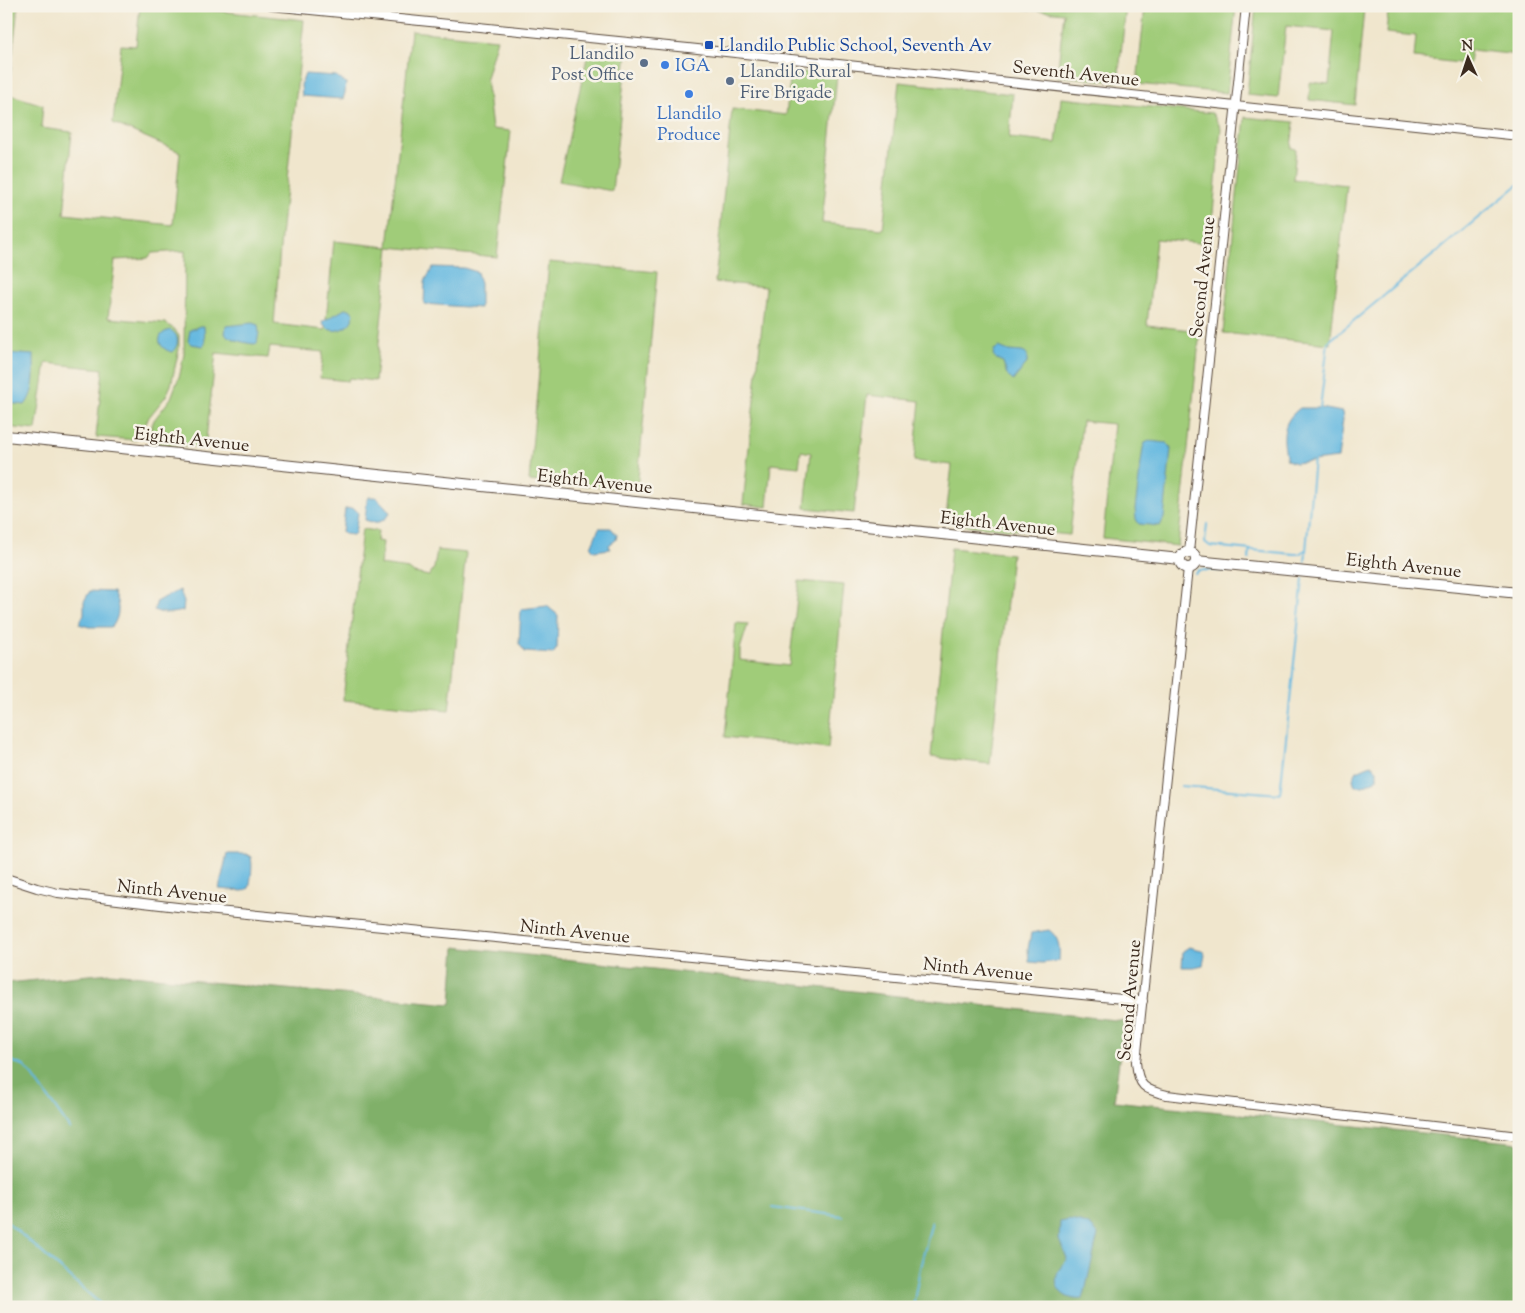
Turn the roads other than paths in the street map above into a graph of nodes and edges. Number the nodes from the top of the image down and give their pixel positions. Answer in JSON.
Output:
{"nodes":[{"id":1,"x":271,"y":6,"type":"edge"},
{"id":2,"x":1246,"y":6,"type":"edge"},
{"id":3,"x":1236,"y":105,"type":"junction"},
{"id":4,"x":1519,"y":136,"type":"edge"},
{"id":5,"x":6,"y":436,"type":"edge"},
{"id":6,"x":1189,"y":552,"type":"junction"},
{"id":7,"x":1180,"y":559,"type":"junction"},
{"id":8,"x":1192,"y":564,"type":"junction"},
{"id":9,"x":1519,"y":593,"type":"edge"},
{"id":10,"x":6,"y":878,"type":"edge"},
{"id":11,"x":1143,"y":1001,"type":"junction"},
{"id":12,"x":1519,"y":1136,"type":"edge"}],
"edges":[{"from":1,"to":3,"type":"street","name":"Seventh Avenue"},
{"from":2,"to":3,"type":"street","name":"Second Avenue"},
{"from":3,"to":4,"type":"street","name":"Seventh Avenue"},
{"from":3,"to":6,"type":"street","name":"Second Avenue"},
{"from":5,"to":7,"type":"main road","name":"Eighth Avenue"},
{"from":6,"to":7,"type":"main road"},
{"from":6,"to":8,"type":"main road"},
{"from":7,"to":8,"type":"main road"},
{"from":8,"to":9,"type":"main road","name":"Eighth Avenue"},
{"from":8,"to":11,"type":"street","name":"Second Avenue"},
{"from":10,"to":11,"type":"street","name":"Ninth Avenue"},
{"from":11,"to":12,"type":"street","name":"Second Avenue"}]}
